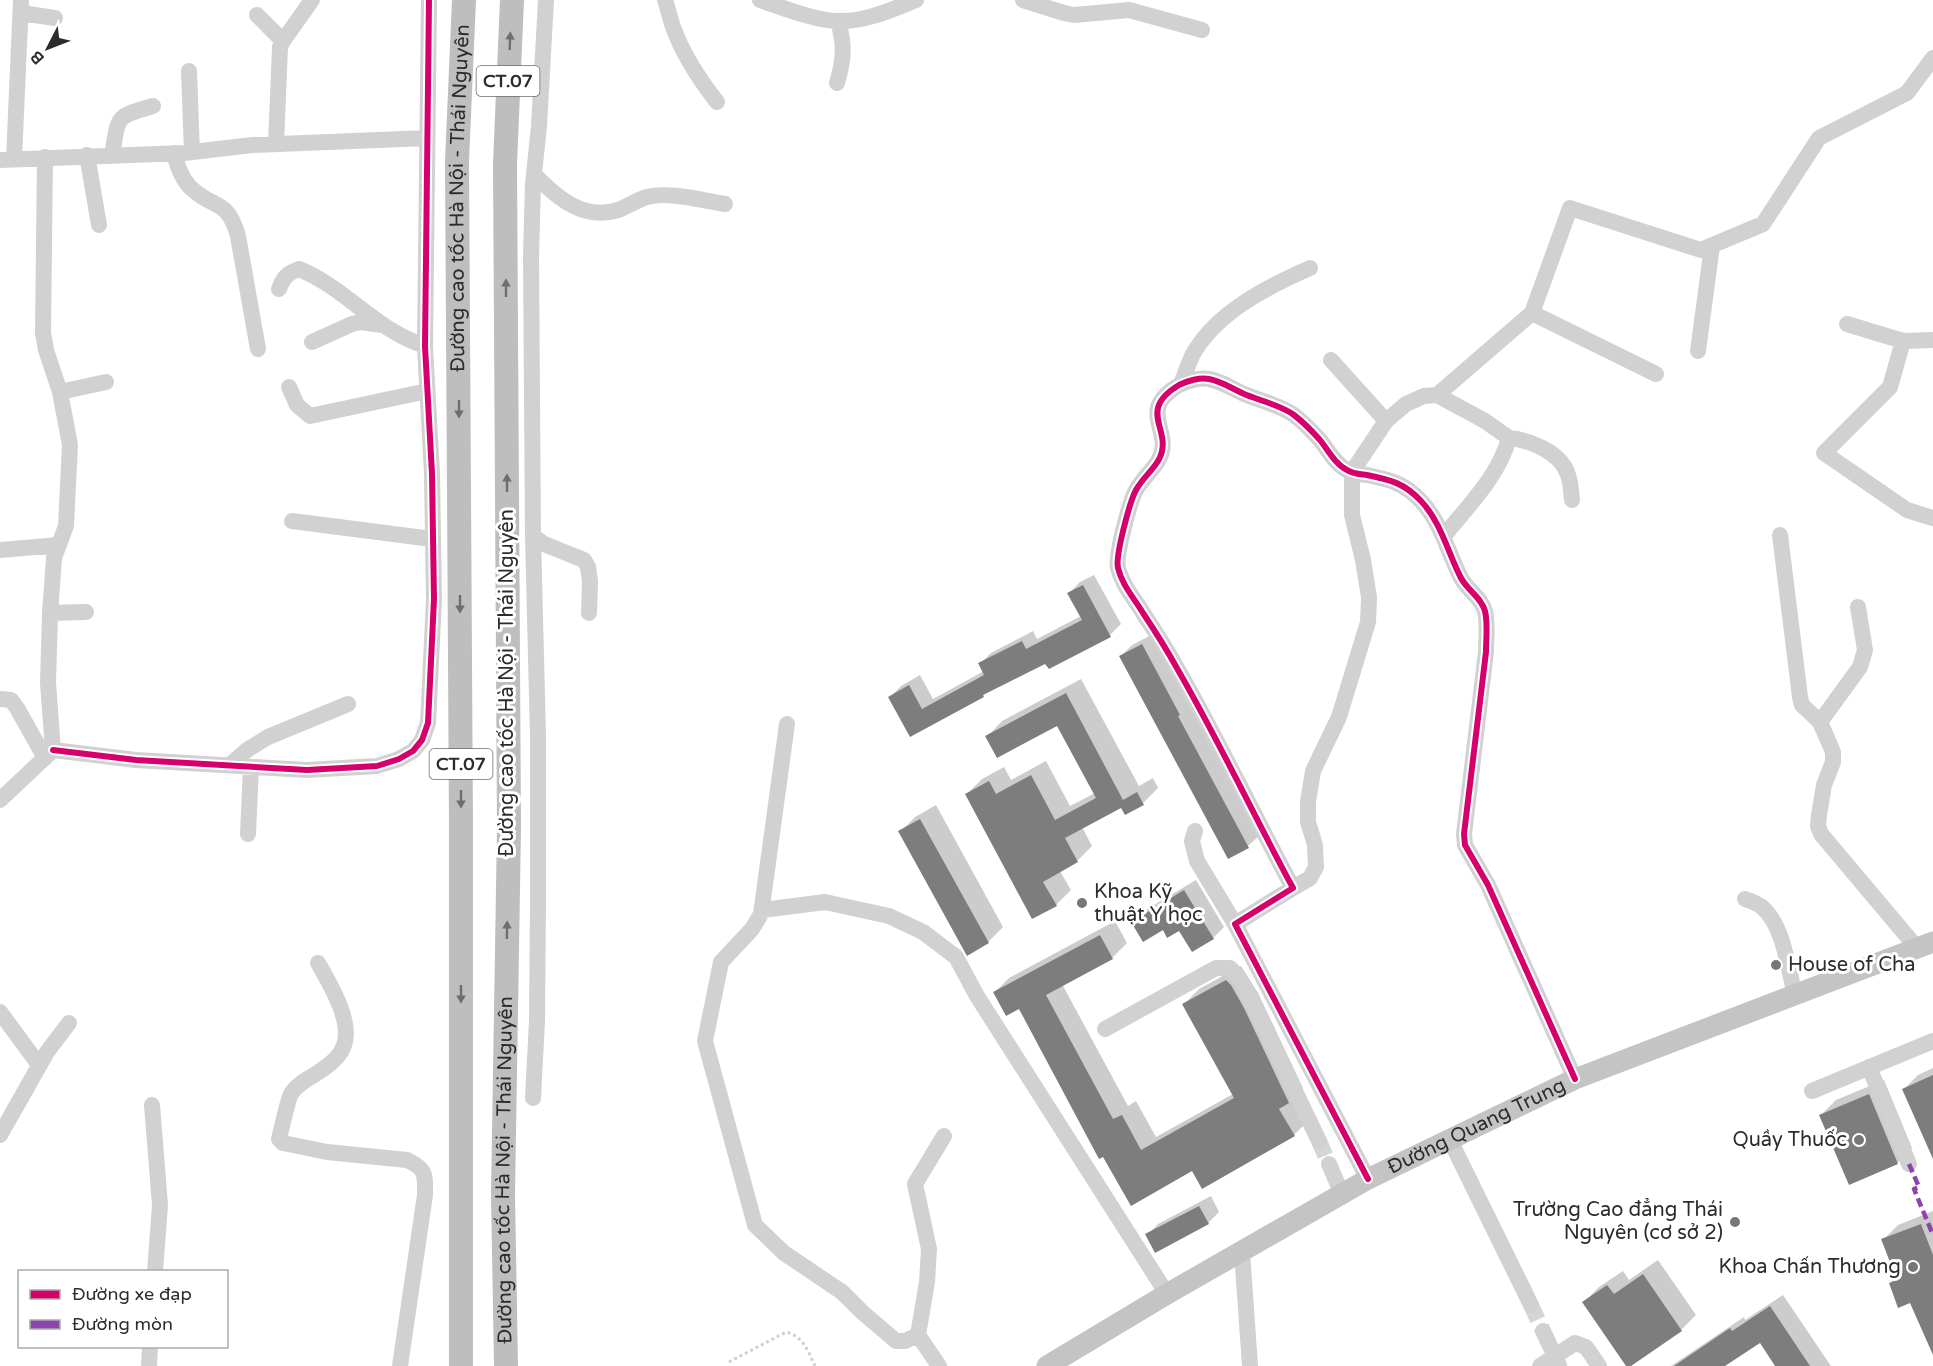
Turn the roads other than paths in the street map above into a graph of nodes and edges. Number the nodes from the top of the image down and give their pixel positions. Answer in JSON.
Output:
{"nodes":[{"id":1,"x":312,"y":0,"type":"edge"},
{"id":2,"x":429,"y":0,"type":"edge"},
{"id":3,"x":464,"y":0,"type":"edge"},
{"id":4,"x":512,"y":0,"type":"edge"},
{"id":5,"x":546,"y":0,"type":"edge"},
{"id":6,"x":665,"y":0,"type":"edge"},
{"id":7,"x":760,"y":0,"type":"edge"},
{"id":8,"x":916,"y":0,"type":"edge"},
{"id":9,"x":1023,"y":0,"type":"edge"},
{"id":10,"x":21,"y":6,"type":"edge"},
{"id":11,"x":257,"y":15,"type":"dead end"},
{"id":12,"x":55,"y":18,"type":"dead end"},
{"id":13,"x":838,"y":21,"type":"junction"},
{"id":14,"x":1202,"y":30,"type":"dead end"},
{"id":15,"x":283,"y":40,"type":"junction"},
{"id":16,"x":1933,"y":58,"type":"edge"},
{"id":17,"x":189,"y":71,"type":"dead end"},
{"id":18,"x":837,"y":83,"type":"dead end"},
{"id":19,"x":717,"y":102,"type":"dead end"},
{"id":20,"x":153,"y":106,"type":"dead end"},
{"id":21,"x":427,"y":138,"type":"junction"},
{"id":22,"x":276,"y":144,"type":"junction"},
{"id":23,"x":192,"y":152,"type":"junction"},
{"id":24,"x":174,"y":153,"type":"junction"},
{"id":25,"x":87,"y":155,"type":"junction"},
{"id":26,"x":112,"y":155,"type":"junction"},
{"id":27,"x":45,"y":157,"type":"junction"},
{"id":28,"x":7,"y":159,"type":"edge"},
{"id":29,"x":534,"y":174,"type":"junction"},
{"id":30,"x":726,"y":204,"type":"dead end"},
{"id":31,"x":99,"y":225,"type":"dead end"},
{"id":32,"x":1712,"y":246,"type":"junction"},
{"id":33,"x":1310,"y":268,"type":"dead end"},
{"id":34,"x":279,"y":289,"type":"dead end"},
{"id":35,"x":1532,"y":313,"type":"junction"},
{"id":36,"x":1847,"y":324,"type":"dead end"},
{"id":37,"x":383,"y":326,"type":"junction"},
{"id":38,"x":1903,"y":340,"type":"junction"},
{"id":39,"x":1933,"y":340,"type":"edge"},
{"id":40,"x":312,"y":342,"type":"dead end"},
{"id":41,"x":425,"y":346,"type":"junction"},
{"id":42,"x":258,"y":349,"type":"dead end"},
{"id":43,"x":1698,"y":351,"type":"dead end"},
{"id":44,"x":1331,"y":360,"type":"dead end"},
{"id":45,"x":1656,"y":374,"type":"dead end"},
{"id":46,"x":106,"y":382,"type":"dead end"},
{"id":47,"x":1181,"y":384,"type":"junction"},
{"id":48,"x":289,"y":387,"type":"dead end"},
{"id":49,"x":428,"y":391,"type":"junction"},
{"id":50,"x":60,"y":392,"type":"junction"},
{"id":51,"x":1437,"y":395,"type":"junction"},
{"id":52,"x":1386,"y":421,"type":"junction"},
{"id":53,"x":1509,"y":438,"type":"junction"},
{"id":54,"x":1352,"y":472,"type":"junction"},
{"id":55,"x":1572,"y":500,"type":"dead end"},
{"id":56,"x":1933,"y":518,"type":"edge"},
{"id":57,"x":292,"y":521,"type":"dead end"},
{"id":58,"x":533,"y":536,"type":"junction"},
{"id":59,"x":1780,"y":536,"type":"dead end"},
{"id":60,"x":1443,"y":537,"type":"junction"},
{"id":61,"x":432,"y":539,"type":"junction"},
{"id":62,"x":59,"y":545,"type":"junction"},
{"id":63,"x":0,"y":550,"type":"edge"},
{"id":64,"x":1858,"y":608,"type":"dead end"},
{"id":65,"x":86,"y":612,"type":"dead end"},
{"id":66,"x":50,"y":613,"type":"junction"},
{"id":67,"x":589,"y":613,"type":"dead end"},
{"id":68,"x":0,"y":699,"type":"edge"},
{"id":69,"x":348,"y":704,"type":"dead end"},
{"id":70,"x":1820,"y":722,"type":"junction"},
{"id":71,"x":787,"y":724,"type":"dead end"},
{"id":72,"x":49,"y":754,"type":"junction"},
{"id":73,"x":230,"y":765,"type":"junction"},
{"id":74,"x":251,"y":767,"type":"junction"},
{"id":75,"x":0,"y":800,"type":"edge"},
{"id":76,"x":1195,"y":831,"type":"dead end"},
{"id":77,"x":248,"y":834,"type":"dead end"},
{"id":78,"x":1293,"y":888,"type":"junction"},
{"id":79,"x":1745,"y":899,"type":"dead end"},
{"id":80,"x":762,"y":910,"type":"junction"},
{"id":81,"x":1235,"y":924,"type":"junction"},
{"id":82,"x":1925,"y":945,"type":"edge"},
{"id":83,"x":318,"y":963,"type":"dead end"},
{"id":84,"x":1795,"y":995,"type":"junction"},
{"id":85,"x":0,"y":1012,"type":"edge"},
{"id":86,"x":69,"y":1023,"type":"dead end"},
{"id":87,"x":1105,"y":1029,"type":"dead end"},
{"id":88,"x":1933,"y":1041,"type":"edge"},
{"id":89,"x":39,"y":1065,"type":"junction"},
{"id":90,"x":1869,"y":1067,"type":"junction"},
{"id":91,"x":1575,"y":1079,"type":"junction"},
{"id":92,"x":1812,"y":1091,"type":"dead end"},
{"id":93,"x":533,"y":1098,"type":"dead end"},
{"id":94,"x":152,"y":1105,"type":"dead end"},
{"id":95,"x":0,"y":1135,"type":"edge"},
{"id":96,"x":944,"y":1136,"type":"dead end"},
{"id":97,"x":1450,"y":1140,"type":"junction"},
{"id":98,"x":1319,"y":1142,"type":"tunnel mouth"},
{"id":99,"x":1329,"y":1164,"type":"tunnel mouth"},
{"id":100,"x":1909,"y":1164,"type":"dead end"},
{"id":101,"x":1368,"y":1179,"type":"junction"},
{"id":102,"x":1342,"y":1194,"type":"junction"},
{"id":103,"x":1242,"y":1252,"type":"junction"},
{"id":104,"x":155,"y":1270,"type":"edge"},
{"id":105,"x":1167,"y":1294,"type":"junction"},
{"id":106,"x":1531,"y":1305,"type":"tunnel mouth"},
{"id":107,"x":1543,"y":1331,"type":"tunnel mouth"},
{"id":108,"x":918,"y":1335,"type":"junction"},
{"id":109,"x":150,"y":1348,"type":"edge"},
{"id":110,"x":1551,"y":1363,"type":"edge"},
{"id":111,"x":148,"y":1366,"type":"edge"},
{"id":112,"x":400,"y":1366,"type":"edge"},
{"id":113,"x":461,"y":1366,"type":"edge"},
{"id":114,"x":506,"y":1366,"type":"edge"},
{"id":115,"x":939,"y":1366,"type":"edge"},
{"id":116,"x":1047,"y":1366,"type":"edge"},
{"id":117,"x":1250,"y":1366,"type":"edge"},
{"id":118,"x":1599,"y":1366,"type":"edge"}],
"edges":[{"from":1,"to":15,"type":"street"},
{"from":2,"to":21,"type":"street"},
{"from":3,"to":113,"type":"highway","name":"Đường cao tốc Hà Nội - Thái Nguyên","number":"CT.07","one_way":true},
{"from":114,"to":4,"type":"highway","name":"Đường cao tốc Hà Nội - Thái Nguyên","number":"CT.07","one_way":true},
{"from":5,"to":29,"type":"street"},
{"from":6,"to":19,"type":"street"},
{"from":7,"to":13,"type":"street"},
{"from":8,"to":13,"type":"street"},
{"from":9,"to":14,"type":"street"},
{"from":10,"to":12,"type":"street"},
{"from":10,"to":28,"type":"street"},
{"from":11,"to":15,"type":"street"},
{"from":13,"to":18,"type":"street"},
{"from":15,"to":22,"type":"street"},
{"from":16,"to":32,"type":"street"},
{"from":17,"to":23,"type":"street"},
{"from":20,"to":26,"type":"street"},
{"from":21,"to":22,"type":"street"},
{"from":21,"to":41,"type":"street"},
{"from":22,"to":23,"type":"street"},
{"from":23,"to":24,"type":"street"},
{"from":24,"to":26,"type":"street"},
{"from":24,"to":42,"type":"street"},
{"from":25,"to":26,"type":"street"},
{"from":25,"to":27,"type":"street"},
{"from":25,"to":31,"type":"street"},
{"from":27,"to":28,"type":"street"},
{"from":27,"to":50,"type":"street"},
{"from":29,"to":30,"type":"street"},
{"from":29,"to":58,"type":"street"},
{"from":32,"to":35,"type":"street"},
{"from":32,"to":43,"type":"street"},
{"from":33,"to":47,"type":"street"},
{"from":34,"to":37,"type":"street"},
{"from":35,"to":45,"type":"street"},
{"from":35,"to":51,"type":"street"},
{"from":36,"to":38,"type":"street"},
{"from":37,"to":40,"type":"street"},
{"from":37,"to":41,"type":"street"},
{"from":38,"to":39,"type":"street"},
{"from":38,"to":56,"type":"street"},
{"from":41,"to":49,"type":"street"},
{"from":44,"to":52,"type":"street"},
{"from":46,"to":50,"type":"street"},
{"from":47,"to":54,"type":"street"},
{"from":47,"to":78,"type":"street"},
{"from":48,"to":49,"type":"street"},
{"from":49,"to":61,"type":"street"},
{"from":50,"to":62,"type":"street"},
{"from":51,"to":52,"type":"street"},
{"from":51,"to":53,"type":"street"},
{"from":52,"to":54,"type":"street"},
{"from":53,"to":55,"type":"street"},
{"from":53,"to":60,"type":"street"},
{"from":54,"to":60,"type":"street"},
{"from":54,"to":78,"type":"street"},
{"from":57,"to":61,"type":"street"},
{"from":58,"to":67,"type":"street"},
{"from":58,"to":93,"type":"street"},
{"from":59,"to":70,"type":"street"},
{"from":60,"to":91,"type":"street"},
{"from":61,"to":74,"type":"street"},
{"from":62,"to":63,"type":"street"},
{"from":62,"to":66,"type":"street"},
{"from":64,"to":70,"type":"street"},
{"from":65,"to":66,"type":"street"},
{"from":66,"to":72,"type":"street"},
{"from":68,"to":72,"type":"street"},
{"from":69,"to":73,"type":"street"},
{"from":70,"to":82,"type":"street"},
{"from":71,"to":80,"type":"street"},
{"from":72,"to":73,"type":"street"},
{"from":72,"to":75,"type":"street"},
{"from":73,"to":74,"type":"street"},
{"from":74,"to":77,"type":"street"},
{"from":76,"to":81,"type":"street"},
{"from":78,"to":81,"type":"street"},
{"from":79,"to":84,"type":"street"},
{"from":80,"to":105,"type":"street"},
{"from":80,"to":108,"type":"street"},
{"from":81,"to":101,"type":"street"},
{"from":82,"to":84,"type":"main road","name":"Đường Quang Trung"},
{"from":83,"to":112,"type":"street"},
{"from":84,"to":91,"type":"main road","name":"Đường Quang Trung"},
{"from":85,"to":89,"type":"street"},
{"from":86,"to":89,"type":"street"},
{"from":87,"to":98,"type":"street"},
{"from":88,"to":90,"type":"street"},
{"from":89,"to":95,"type":"street"},
{"from":90,"to":92,"type":"street"},
{"from":90,"to":100,"type":"street"},
{"from":91,"to":97,"type":"main road","name":"Đường Quang Trung"},
{"from":94,"to":104,"type":"street"},
{"from":96,"to":108,"type":"street"},
{"from":97,"to":101,"type":"main road","name":"Đường Quang Trung"},
{"from":97,"to":106,"type":"street"},
{"from":99,"to":102,"type":"street"},
{"from":101,"to":102,"type":"main road","name":"Đường Quang Trung"},
{"from":102,"to":103,"type":"main road","name":"Đường Quang Trung"},
{"from":103,"to":105,"type":"main road","name":"Đường Quang Trung"},
{"from":103,"to":117,"type":"street"},
{"from":105,"to":116,"type":"main road","name":"Đường Quang Trung"},
{"from":107,"to":110,"type":"street"},
{"from":108,"to":115,"type":"street"},
{"from":109,"to":111,"type":"street"},
{"from":110,"to":118,"type":"street"}]}
